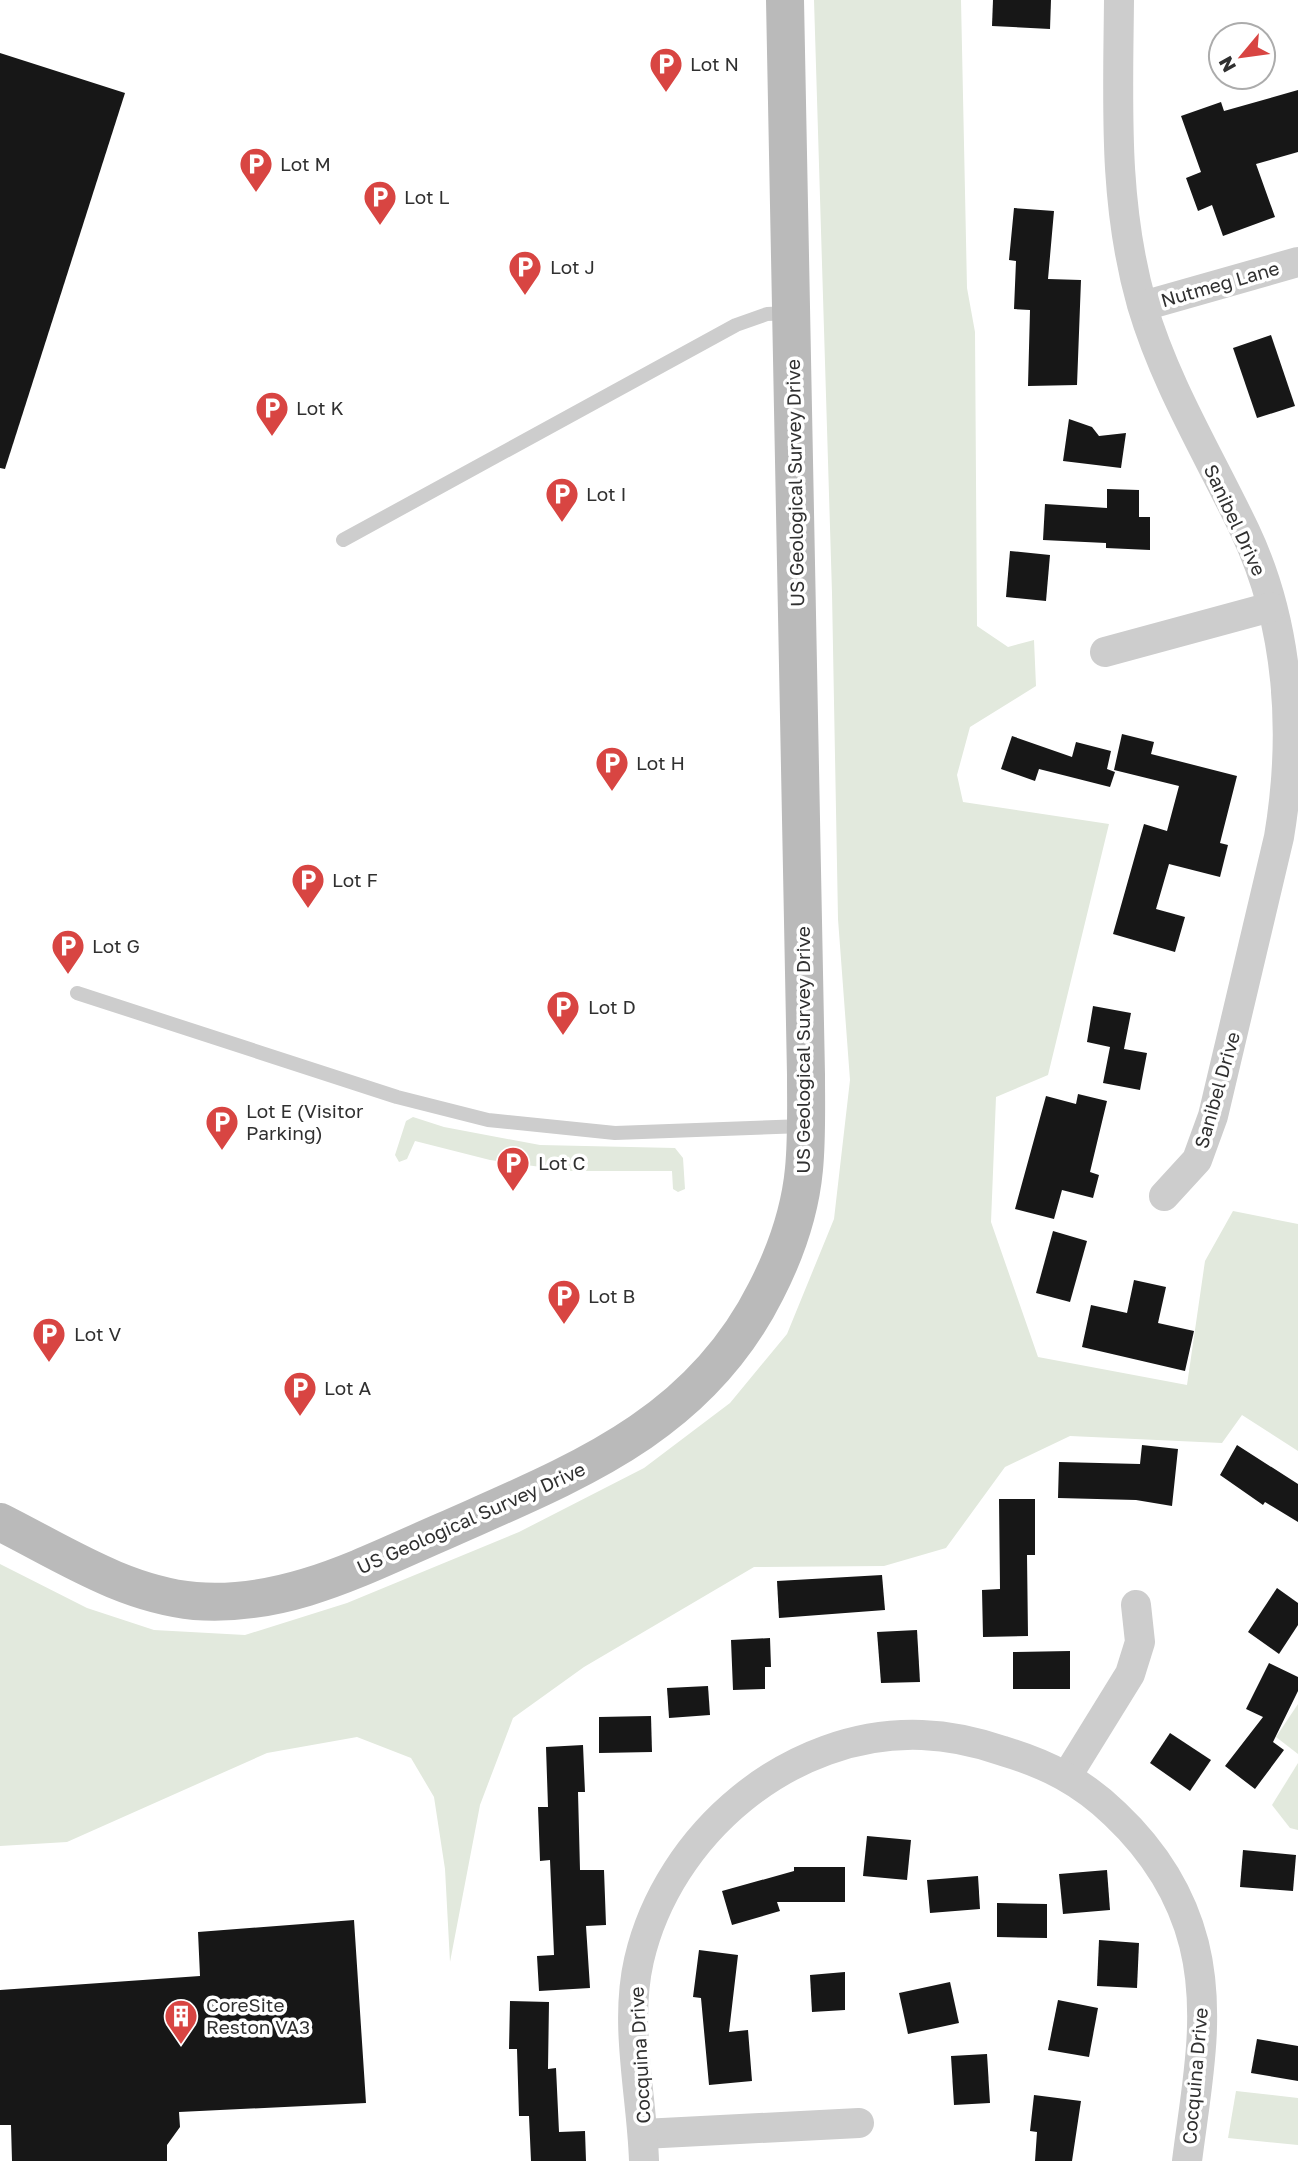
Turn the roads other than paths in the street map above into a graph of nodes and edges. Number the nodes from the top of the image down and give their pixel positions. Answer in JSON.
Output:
{"nodes":[{"id":1,"x":785,"y":0,"type":"edge"},
{"id":2,"x":1119,"y":0,"type":"edge"},
{"id":3,"x":1298,"y":262,"type":"edge"},
{"id":4,"x":1143,"y":306,"type":"junction"},
{"id":5,"x":791,"y":313,"type":"junction"},
{"id":6,"x":343,"y":540,"type":"dead end"},
{"id":7,"x":1271,"y":607,"type":"junction"},
{"id":8,"x":1105,"y":652,"type":"dead end"},
{"id":9,"x":76,"y":993,"type":"dead end"},
{"id":10,"x":805,"y":1126,"type":"junction"},
{"id":11,"x":1164,"y":1196,"type":"dead end"},
{"id":12,"x":0,"y":1522,"type":"edge"},
{"id":13,"x":1136,"y":1605,"type":"dead end"},
{"id":14,"x":1068,"y":1776,"type":"junction"},
{"id":15,"x":859,"y":2123,"type":"dead end"},
{"id":16,"x":644,"y":2147,"type":"edge"},
{"id":17,"x":1187,"y":2161,"type":"edge"}],
"edges":[{"from":1,"to":5,"type":"street","name":"US Geological Survey Drive"},
{"from":2,"to":4,"type":"street","name":"Sanibel Drive"},
{"from":3,"to":4,"type":"street","name":"Nutmeg Lane"},
{"from":4,"to":7,"type":"street","name":"Sanibel Drive"},
{"from":5,"to":6,"type":"lane"},
{"from":5,"to":10,"type":"street","name":"US Geological Survey Drive"},
{"from":7,"to":8,"type":"street"},
{"from":7,"to":11,"type":"street","name":"Sanibel Drive"},
{"from":9,"to":10,"type":"lane"},
{"from":10,"to":12,"type":"street","name":"US Geological Survey Drive"},
{"from":13,"to":14,"type":"street"},
{"from":14,"to":16,"type":"street","name":"Cocquina Drive"},
{"from":14,"to":17,"type":"street","name":"Cocquina Drive"},
{"from":15,"to":16,"type":"street"}]}
